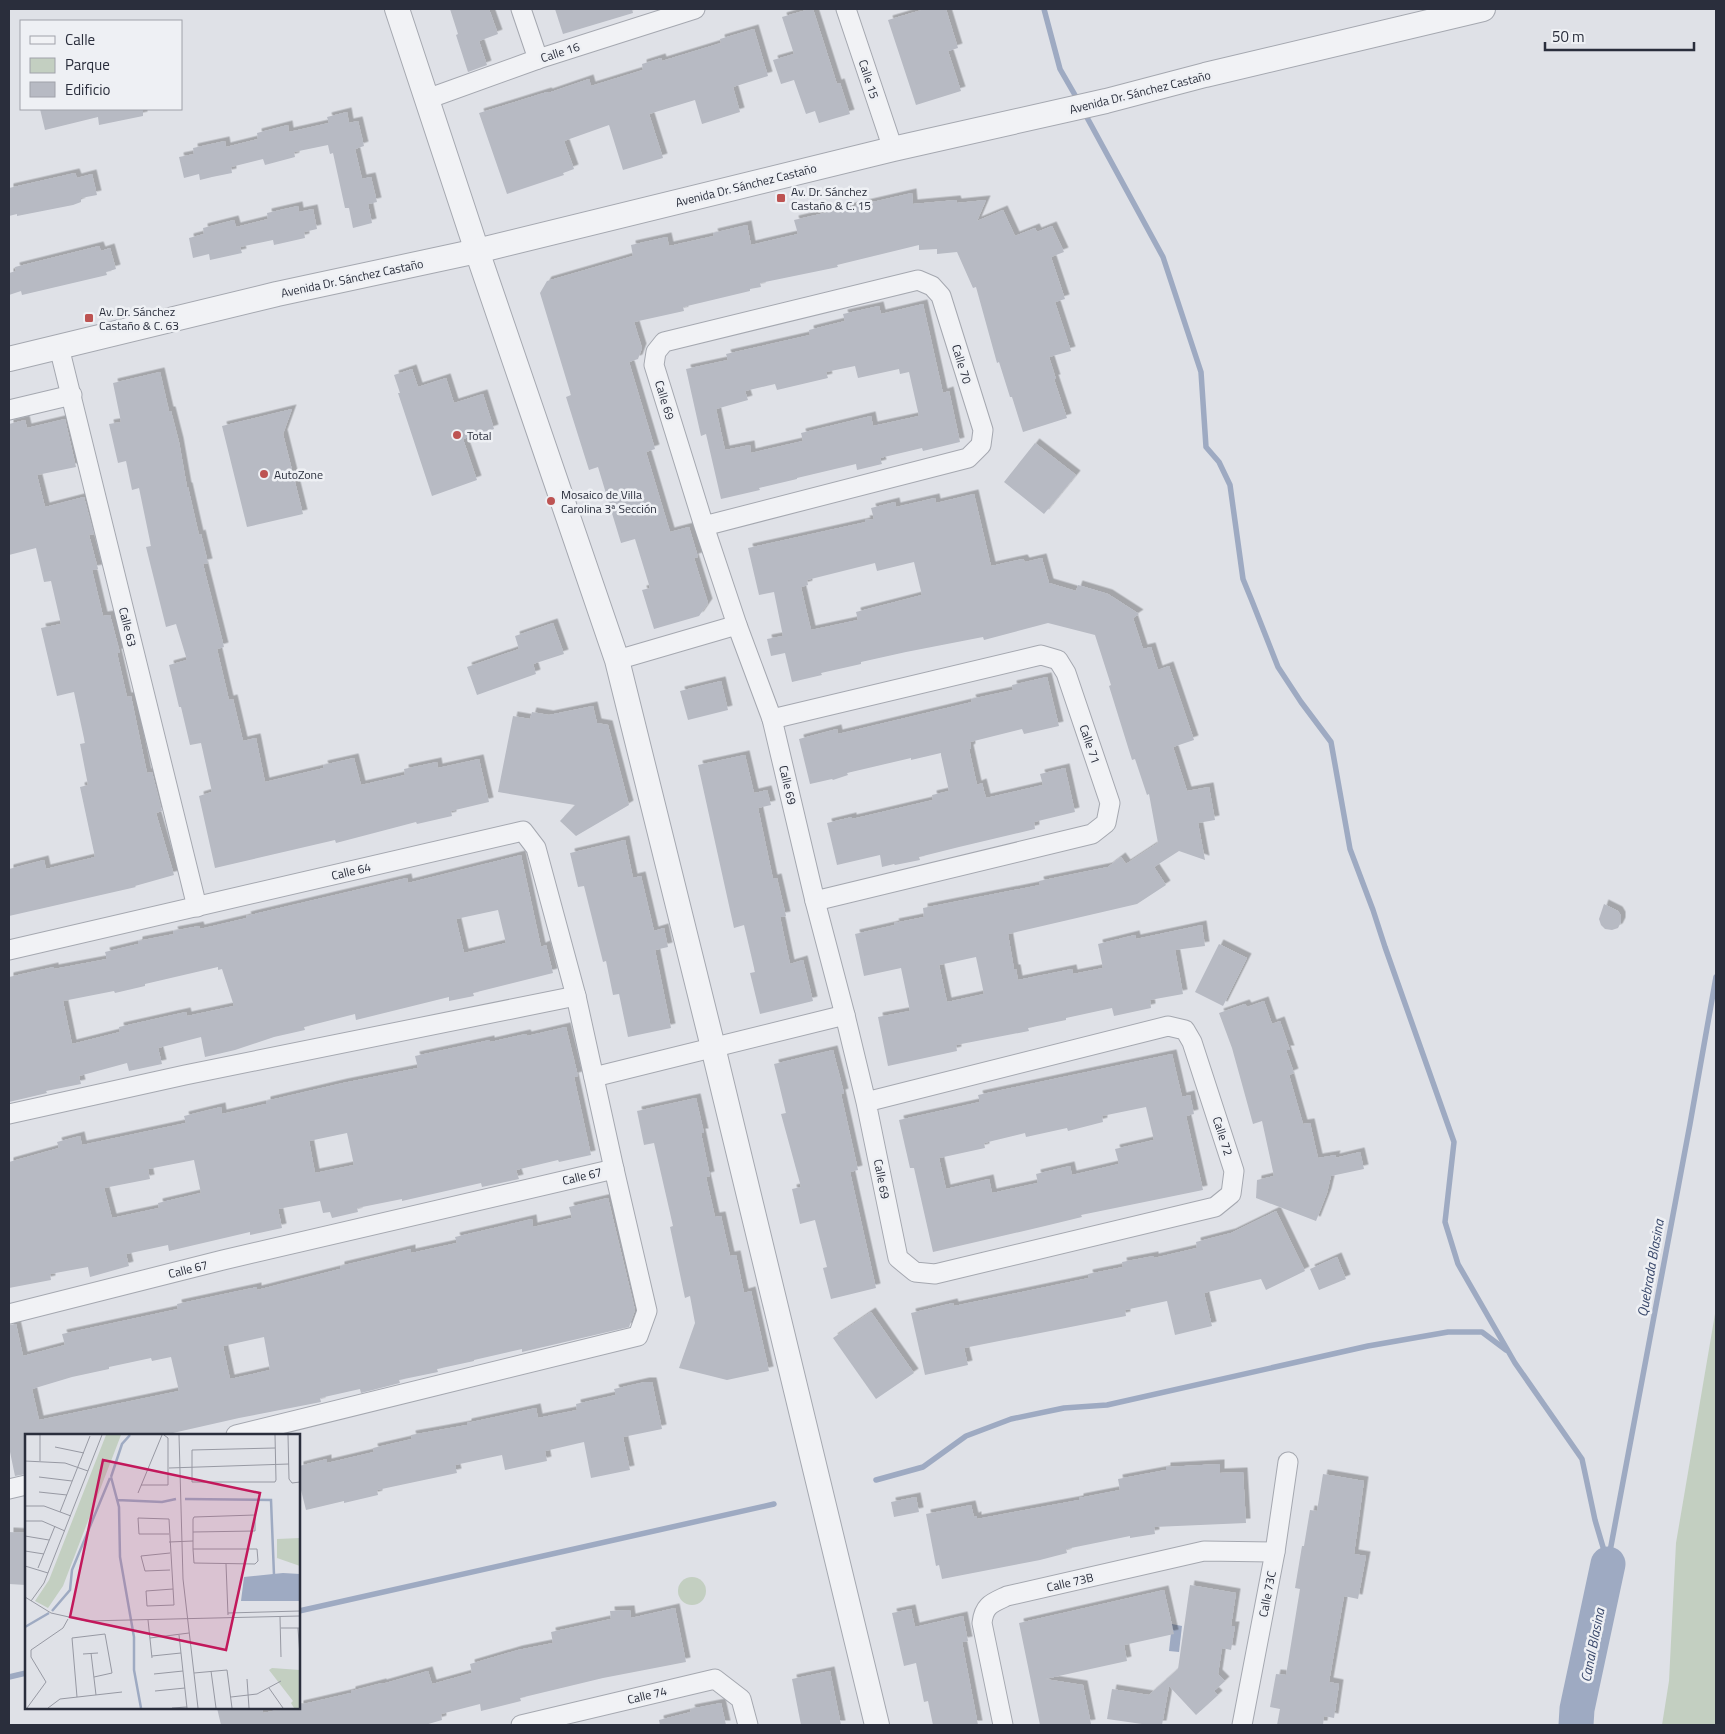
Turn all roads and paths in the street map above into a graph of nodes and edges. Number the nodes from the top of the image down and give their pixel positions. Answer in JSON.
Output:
{"nodes":[{"id":1,"x":397,"y":9,"type":"edge"},
{"id":2,"x":521,"y":9,"type":"edge"},
{"id":3,"x":694,"y":9,"type":"edge"},
{"id":4,"x":846,"y":9,"type":"edge"},
{"id":5,"x":1483,"y":9,"type":"edge"},
{"id":6,"x":538,"y":60,"type":"junction"},
{"id":7,"x":427,"y":99,"type":"junction"},
{"id":8,"x":893,"y":150,"type":"junction"},
{"id":9,"x":477,"y":251,"type":"junction"},
{"id":10,"x":59,"y":347,"type":"junction"},
{"id":11,"x":656,"y":352,"type":"joint"},
{"id":12,"x":9,"y":359,"type":"edge"},
{"id":13,"x":72,"y":395,"type":"junction"},
{"id":14,"x":9,"y":410,"type":"edge"},
{"id":15,"x":704,"y":526,"type":"junction"},
{"id":16,"x":737,"y":625,"type":"junction"},
{"id":17,"x":617,"y":660,"type":"junction"},
{"id":18,"x":772,"y":719,"type":"junction"},
{"id":19,"x":815,"y":901,"type":"junction"},
{"id":20,"x":197,"y":907,"type":"junction"},
{"id":21,"x":9,"y":950,"type":"edge"},
{"id":22,"x":576,"y":996,"type":"junction"},
{"id":23,"x":845,"y":1015,"type":"junction"},
{"id":24,"x":713,"y":1047,"type":"junction"},
{"id":25,"x":594,"y":1077,"type":"junction"},
{"id":26,"x":866,"y":1102,"type":"junction"},
{"id":27,"x":9,"y":1114,"type":"edge"},
{"id":28,"x":614,"y":1169,"type":"junction"},
{"id":29,"x":891,"y":1228,"type":"joint"},
{"id":30,"x":9,"y":1314,"type":"edge"},
{"id":31,"x":240,"y":1434,"type":"edge"},
{"id":32,"x":1288,"y":1462,"type":"dead end"},
{"id":33,"x":25,"y":1485,"type":"edge"},
{"id":34,"x":9,"y":1489,"type":"edge"},
{"id":35,"x":1275,"y":1552,"type":"junction"},
{"id":36,"x":521,"y":1725,"type":"edge"},
{"id":37,"x":748,"y":1725,"type":"edge"},
{"id":38,"x":877,"y":1725,"type":"edge"},
{"id":39,"x":1002,"y":1725,"type":"edge"},
{"id":40,"x":1242,"y":1725,"type":"edge"}],
"edges":[{"from":1,"to":7,"type":"street"},
{"from":2,"to":6,"type":"street"},
{"from":3,"to":6,"type":"street","name":"Calle 16"},
{"from":4,"to":8,"type":"street","name":"Calle 15"},
{"from":5,"to":8,"type":"street","name":"Avenida Dr. Sánchez Castaño"},
{"from":6,"to":7,"type":"street","name":"Calle 16"},
{"from":7,"to":9,"type":"street"},
{"from":8,"to":9,"type":"street","name":"Avenida Dr. Sánchez Castaño"},
{"from":9,"to":10,"type":"street","name":"Avenida Dr. Sánchez Castaño"},
{"from":9,"to":17,"type":"street"},
{"from":10,"to":12,"type":"street","name":"Avenida Dr. Sánchez Castaño"},
{"from":10,"to":13,"type":"street","name":"Calle 63"},
{"from":11,"to":15,"type":"street","name":"Calle 69"},
{"from":11,"to":15,"type":"street","name":"Calle 70"},
{"from":13,"to":14,"type":"street"},
{"from":13,"to":20,"type":"street","name":"Calle 63"},
{"from":15,"to":16,"type":"street","name":"Calle 69"},
{"from":16,"to":17,"type":"street"},
{"from":16,"to":18,"type":"street","name":"Calle 69"},
{"from":17,"to":24,"type":"street"},
{"from":18,"to":19,"type":"street","name":"Calle 69"},
{"from":18,"to":19,"type":"street","name":"Calle 71"},
{"from":19,"to":23,"type":"street","name":"Calle 69"},
{"from":20,"to":21,"type":"street","name":"Calle 64"},
{"from":20,"to":22,"type":"street","name":"Calle 64"},
{"from":22,"to":25,"type":"street","name":"Calle 64"},
{"from":22,"to":27,"type":"street"},
{"from":23,"to":24,"type":"street"},
{"from":23,"to":26,"type":"street","name":"Calle 69"},
{"from":24,"to":25,"type":"street"},
{"from":24,"to":38,"type":"street"},
{"from":25,"to":28,"type":"street","name":"Calle 64"},
{"from":26,"to":29,"type":"street","name":"Calle 69"},
{"from":26,"to":29,"type":"street","name":"Calle 72"},
{"from":28,"to":30,"type":"street","name":"Calle 67"},
{"from":28,"to":31,"type":"street","name":"Calle 67"},
{"from":32,"to":35,"type":"street","name":"Calle 73C"},
{"from":33,"to":34,"type":"street"},
{"from":35,"to":39,"type":"street","name":"Calle 73B"},
{"from":35,"to":40,"type":"street","name":"Calle 73C"},
{"from":36,"to":37,"type":"street","name":"Calle 74"}]}
